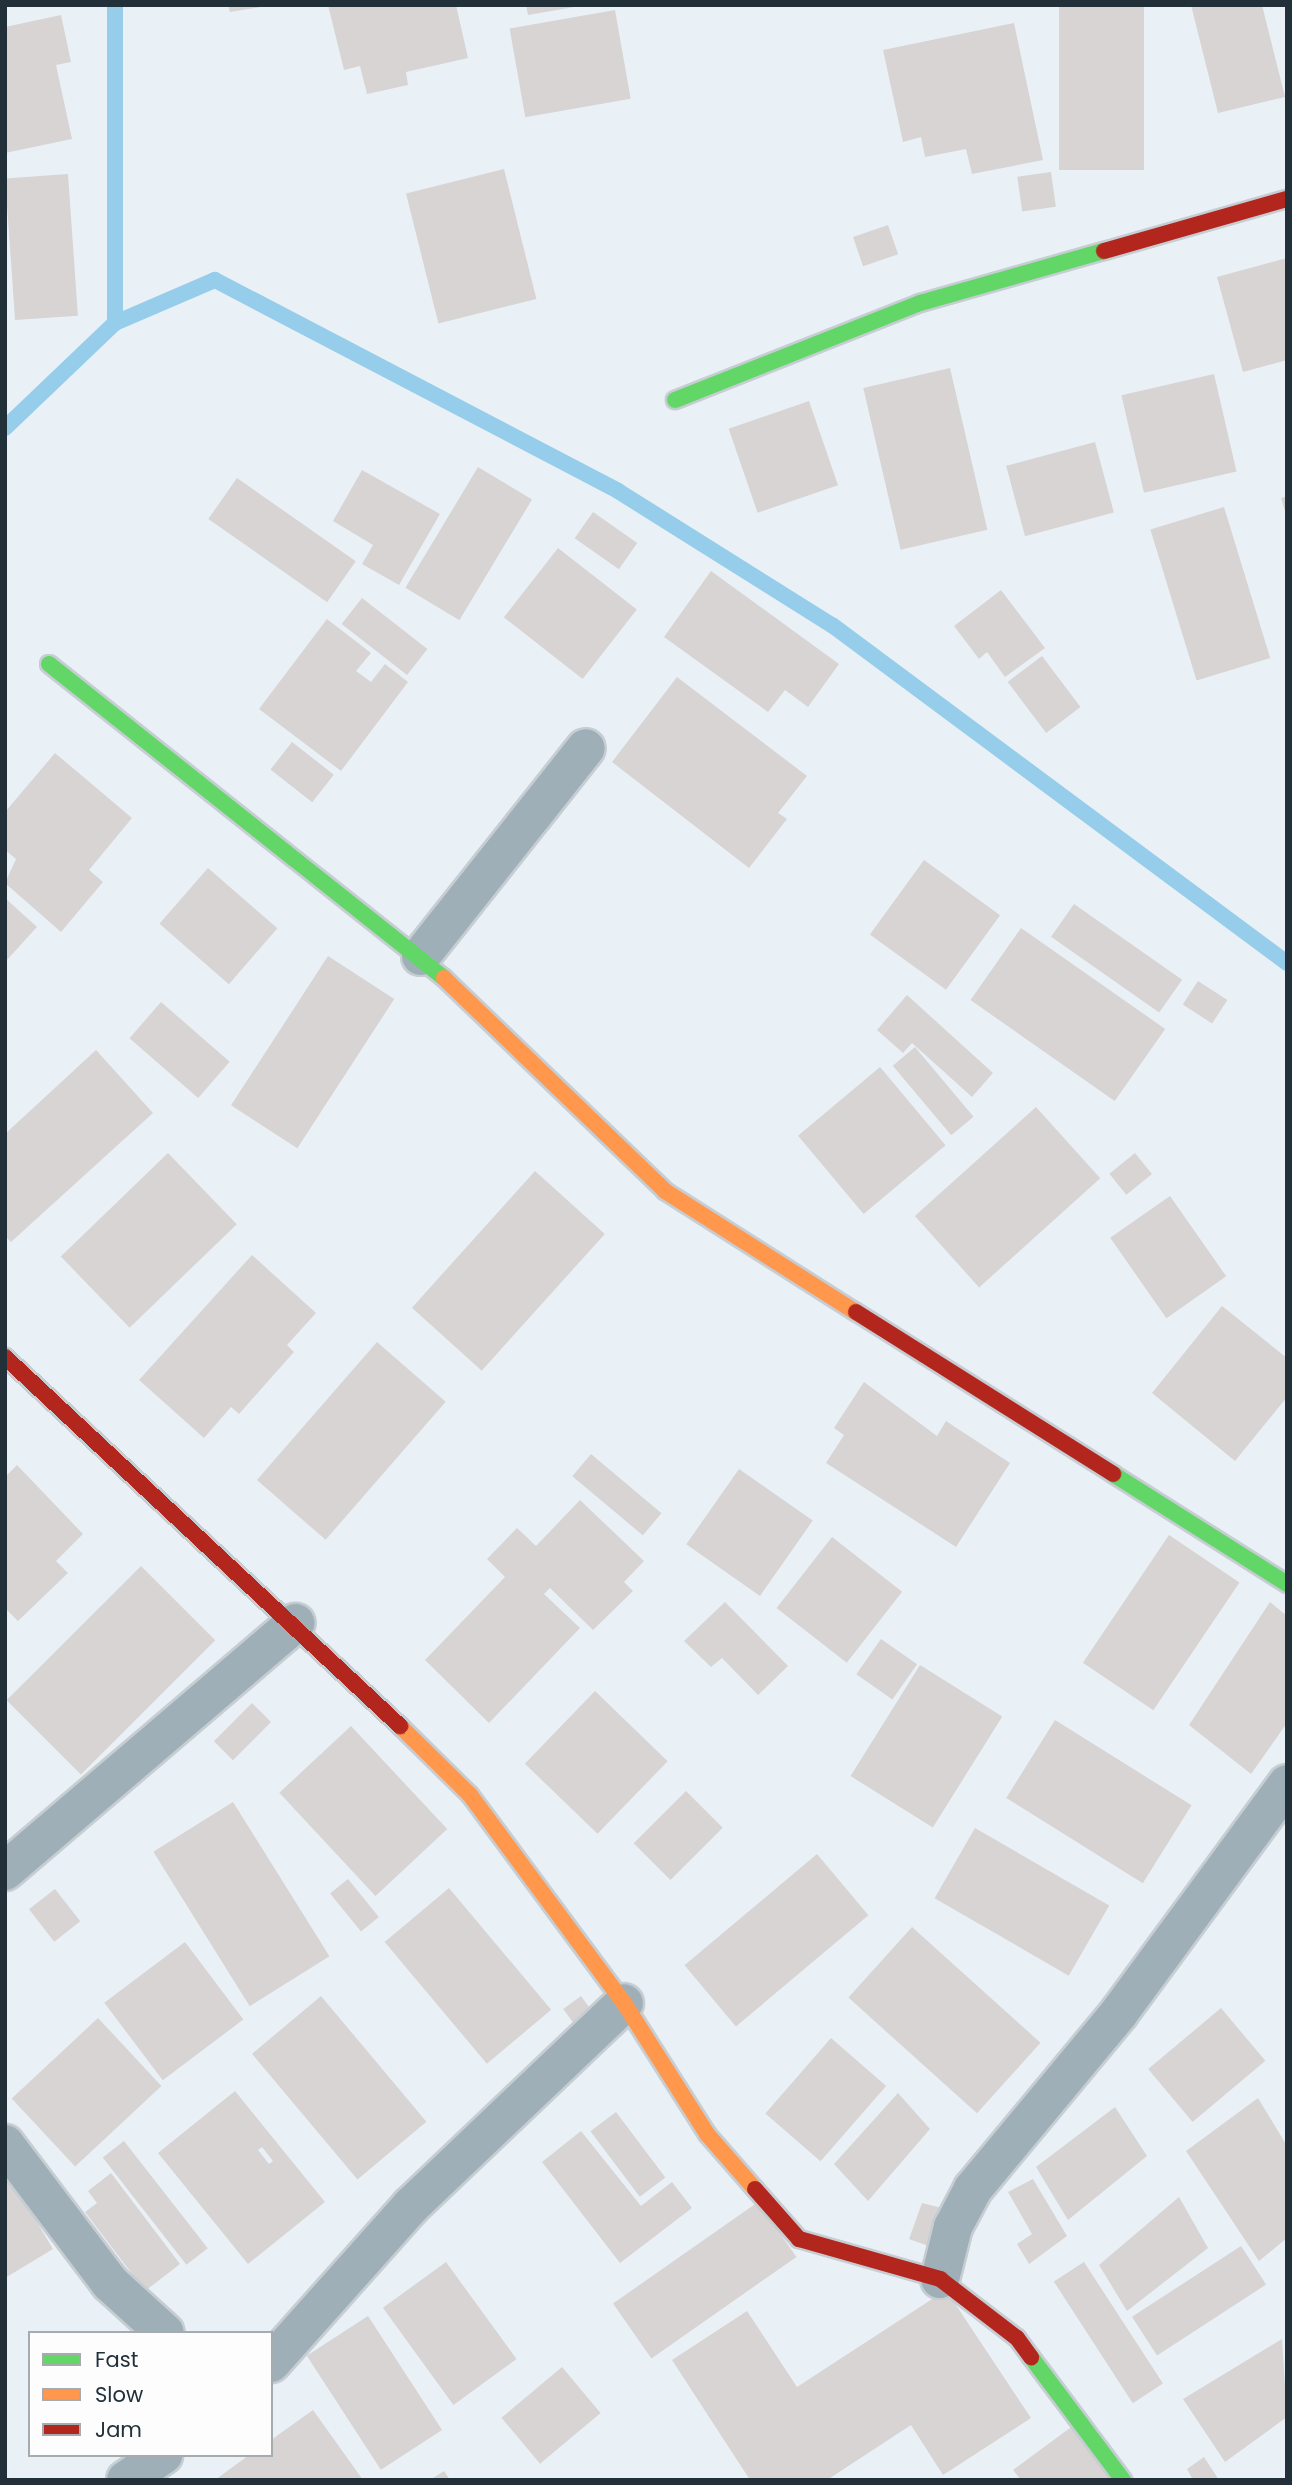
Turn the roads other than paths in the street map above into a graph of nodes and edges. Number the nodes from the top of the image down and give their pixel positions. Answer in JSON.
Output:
{"nodes":[{"id":1,"x":1287,"y":199,"type":"edge"},
{"id":2,"x":675,"y":400,"type":"dead end"},
{"id":3,"x":49,"y":664,"type":"dead end"},
{"id":4,"x":586,"y":748,"type":"dead end"},
{"id":5,"x":421,"y":956,"type":"junction"},
{"id":6,"x":5,"y":1357,"type":"edge"},
{"id":7,"x":1287,"y":1584,"type":"edge"},
{"id":8,"x":295,"y":1623,"type":"junction"},
{"id":9,"x":1287,"y":1784,"type":"edge"},
{"id":10,"x":5,"y":1871,"type":"edge"},
{"id":11,"x":624,"y":2003,"type":"junction"},
{"id":12,"x":5,"y":2144,"type":"edge"},
{"id":13,"x":940,"y":2279,"type":"junction"},
{"id":14,"x":163,"y":2331,"type":"edge"},
{"id":15,"x":273,"y":2361,"type":"edge"},
{"id":16,"x":160,"y":2457,"type":"edge"},
{"id":17,"x":126,"y":2480,"type":"edge"},
{"id":18,"x":1123,"y":2480,"type":"edge"}],
"edges":[{"from":1,"to":2,"type":"street"},
{"from":3,"to":5,"type":"street"},
{"from":4,"to":5,"type":"street"},
{"from":5,"to":7,"type":"street"},
{"from":6,"to":8,"type":"street"},
{"from":8,"to":10,"type":"street"},
{"from":8,"to":11,"type":"street"},
{"from":9,"to":13,"type":"street"},
{"from":11,"to":13,"type":"street"},
{"from":11,"to":15,"type":"street"},
{"from":12,"to":14,"type":"street"},
{"from":13,"to":18,"type":"street"},
{"from":16,"to":17,"type":"street"}]}
